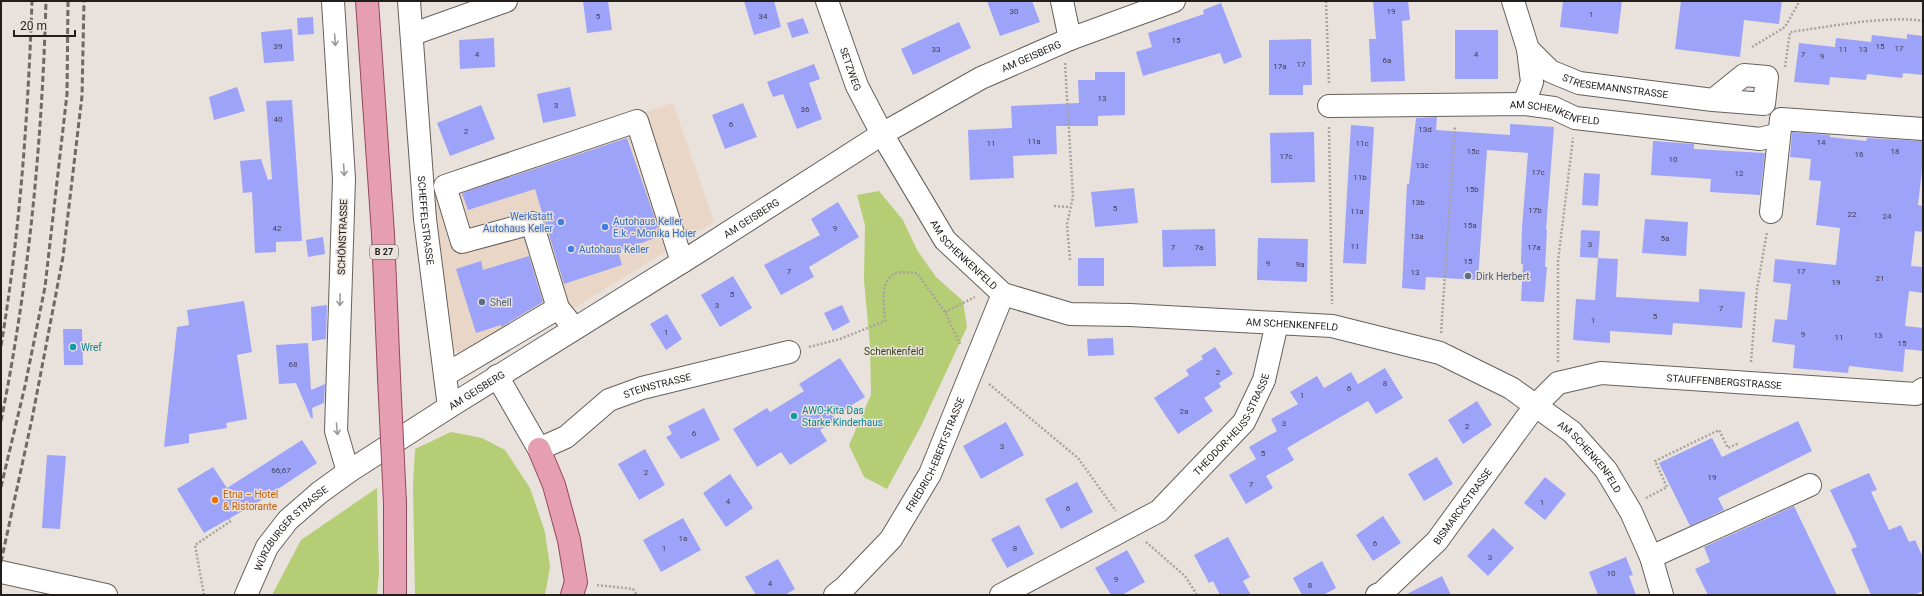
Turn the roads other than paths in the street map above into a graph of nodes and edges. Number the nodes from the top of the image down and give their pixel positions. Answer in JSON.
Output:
{"nodes":[{"id":1,"x":333,"y":1,"type":"edge"},
{"id":2,"x":367,"y":1,"type":"edge"},
{"id":3,"x":409,"y":1,"type":"edge"},
{"id":4,"x":506,"y":1,"type":"edge"},
{"id":5,"x":828,"y":1,"type":"edge"},
{"id":6,"x":1062,"y":1,"type":"edge"},
{"id":7,"x":1174,"y":1,"type":"edge"},
{"id":8,"x":1513,"y":1,"type":"edge"},
{"id":9,"x":413,"y":34,"type":"junction"},
{"id":10,"x":1067,"y":40,"type":"junction"},
{"id":11,"x":1528,"y":50,"type":"junction"},
{"id":12,"x":1524,"y":104,"type":"junction"},
{"id":13,"x":1329,"y":106,"type":"dead end"},
{"id":14,"x":1923,"y":129,"type":"edge"},
{"id":15,"x":882,"y":134,"type":"junction"},
{"id":16,"x":1769,"y":137,"type":"junction"},
{"id":17,"x":1770,"y":212,"type":"dead end"},
{"id":18,"x":682,"y":262,"type":"junction"},
{"id":19,"x":999,"y":290,"type":"junction"},
{"id":20,"x":558,"y":308,"type":"junction"},
{"id":21,"x":1276,"y":323,"type":"junction"},
{"id":22,"x":574,"y":328,"type":"junction"},
{"id":23,"x":789,"y":352,"type":"road end"},
{"id":24,"x":445,"y":375,"type":"junction"},
{"id":25,"x":497,"y":376,"type":"junction"},
{"id":26,"x":1923,"y":389,"type":"edge"},
{"id":27,"x":449,"y":406,"type":"junction"},
{"id":28,"x":1535,"y":406,"type":"junction"},
{"id":29,"x":538,"y":449,"type":"junction"},
{"id":30,"x":348,"y":472,"type":"junction"},
{"id":31,"x":1810,"y":485,"type":"dead end"},
{"id":32,"x":1651,"y":557,"type":"junction"},
{"id":33,"x":1,"y":572,"type":"edge"},
{"id":34,"x":574,"y":589,"type":"edge"},
{"id":35,"x":106,"y":595,"type":"edge"},
{"id":36,"x":246,"y":595,"type":"edge"},
{"id":37,"x":395,"y":595,"type":"edge"},
{"id":38,"x":835,"y":595,"type":"edge"},
{"id":39,"x":1002,"y":595,"type":"edge"},
{"id":40,"x":1377,"y":595,"type":"edge"},
{"id":41,"x":1662,"y":595,"type":"edge"}],
"edges":[{"from":1,"to":30,"type":"street","name":"SCHÖNSTRASSE","one_way":true},
{"from":2,"to":37,"type":"main road","number":"B 27","bridge":true},
{"from":3,"to":9,"type":"street","name":"SCHEFFELSTRASSE"},
{"from":4,"to":9,"type":"street"},
{"from":5,"to":15,"type":"street","name":"SETZWEG"},
{"from":6,"to":10,"type":"street"},
{"from":7,"to":10,"type":"street","name":"AM GEISBERG"},
{"from":8,"to":11,"type":"street"},
{"from":9,"to":24,"type":"street","name":"SCHEFFELSTRASSE"},
{"from":10,"to":15,"type":"street","name":"AM GEISBERG"},
{"from":11,"to":12,"type":"street"},
{"from":11,"to":16,"type":"street","name":"STRESEMANNSTRASSE"},
{"from":12,"to":13,"type":"street","name":"AM SCHENKENFELD"},
{"from":12,"to":16,"type":"street","name":"AM SCHENKENFELD"},
{"from":14,"to":16,"type":"street"},
{"from":15,"to":18,"type":"street","name":"AM GEISBERG"},
{"from":15,"to":19,"type":"street","name":"AM SCHENKENFELD"},
{"from":16,"to":17,"type":"street"},
{"from":18,"to":20,"type":"street"},
{"from":18,"to":22,"type":"street","name":"AM GEISBERG"},
{"from":19,"to":21,"type":"street","name":"AM SCHENKENFELD"},
{"from":19,"to":38,"type":"street","name":"FRIEDRICH-EBERT-STRASSE"},
{"from":20,"to":22,"type":"street"},
{"from":20,"to":24,"type":"street"},
{"from":21,"to":28,"type":"street","name":"AM SCHENKENFELD"},
{"from":21,"to":39,"type":"street","name":"THEODOR-HEUSS-STRASSE"},
{"from":22,"to":25,"type":"street","name":"AM GEISBERG"},
{"from":23,"to":29,"type":"street","name":"STEINSTRASSE"},
{"from":24,"to":27,"type":"street","name":"SCHEFFELSTRASSE"},
{"from":25,"to":27,"type":"street","name":"AM GEISBERG"},
{"from":25,"to":29,"type":"street"},
{"from":26,"to":28,"type":"street","name":"STAUFFENBERGSTRASSE"},
{"from":27,"to":30,"type":"street","name":"AM GEISBERG"},
{"from":28,"to":32,"type":"street","name":"AM SCHENKENFELD"},
{"from":28,"to":40,"type":"street","name":"BISMARCKSTRASSE"},
{"from":29,"to":34,"type":"main road"},
{"from":30,"to":36,"type":"street","name":"WÜRZBURGER STRASSE"},
{"from":31,"to":32,"type":"street"},
{"from":32,"to":41,"type":"street","name":"AM SCHENKENFELD"},
{"from":33,"to":35,"type":"street"}]}
